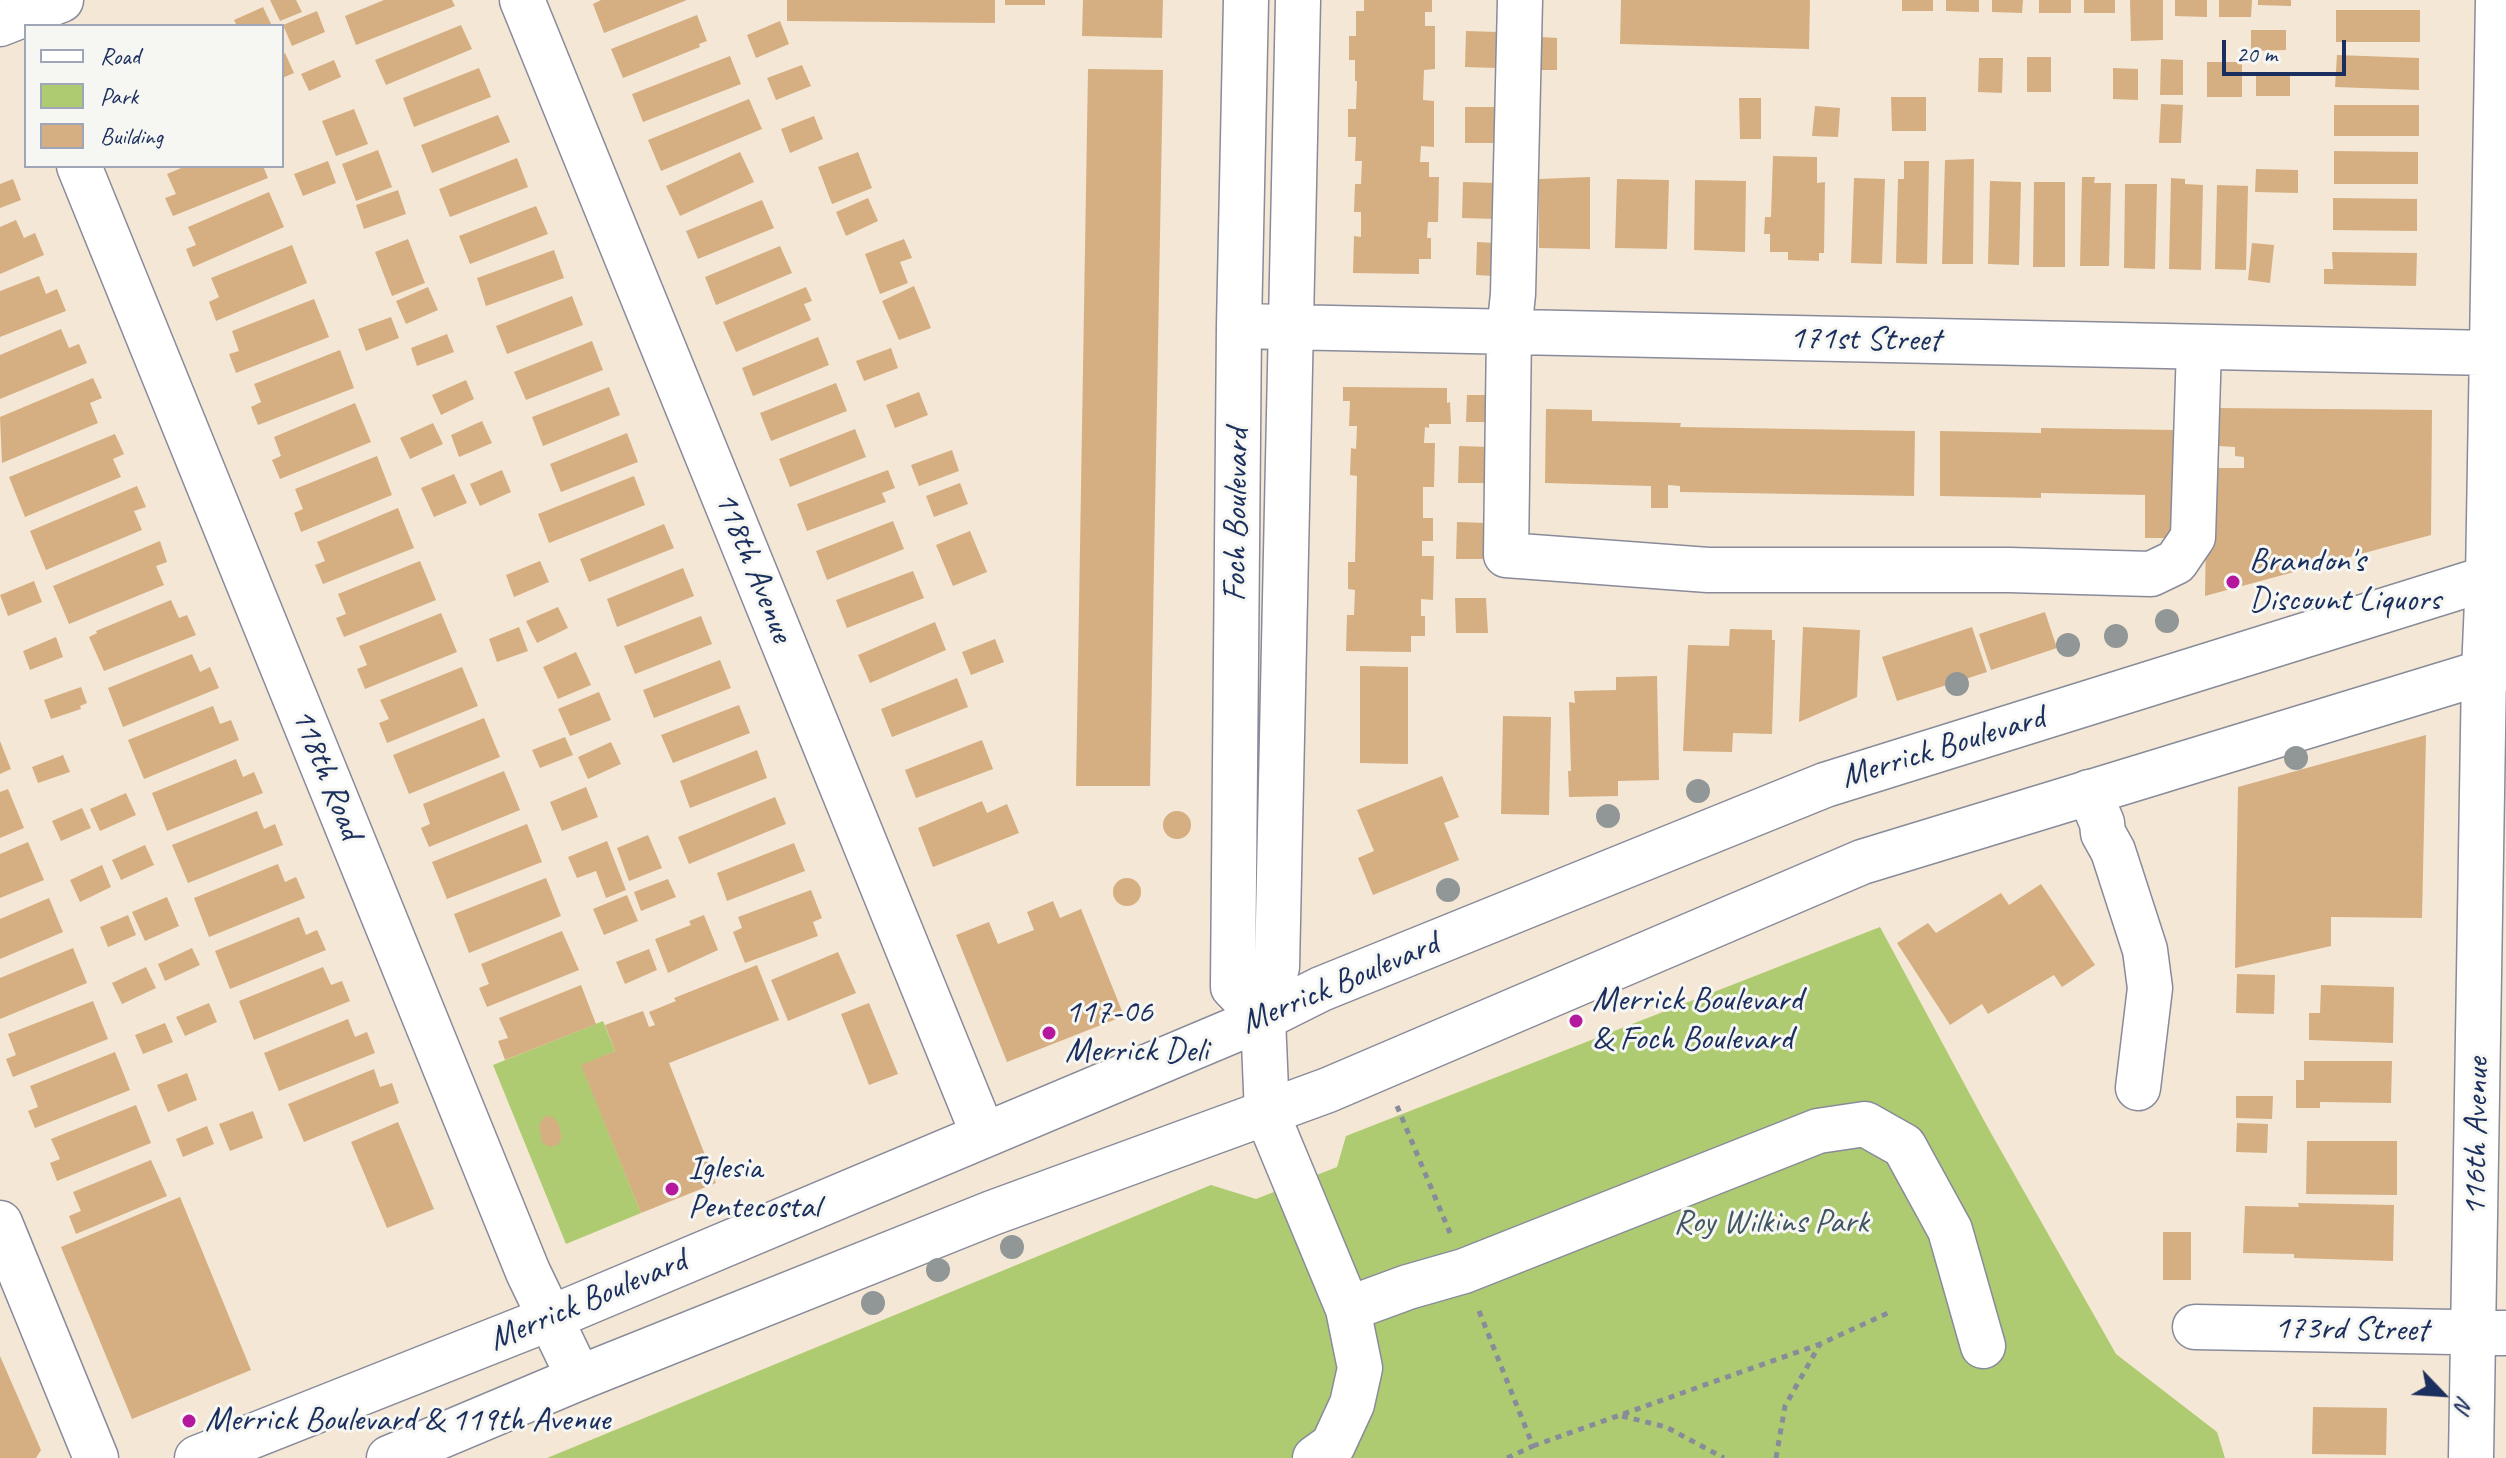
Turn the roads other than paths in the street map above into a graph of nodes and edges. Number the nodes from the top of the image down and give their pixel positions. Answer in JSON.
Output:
{"nodes":[{"id":1,"x":61,"y":0,"type":"edge"},
{"id":2,"x":522,"y":0,"type":"edge"},
{"id":3,"x":1246,"y":0,"type":"edge"},
{"id":4,"x":1298,"y":0,"type":"edge"},
{"id":5,"x":1520,"y":0,"type":"edge"},
{"id":6,"x":2498,"y":0,"type":"edge"},
{"id":7,"x":14,"y":19,"type":"edge"},
{"id":8,"x":80,"y":168,"type":"edge"},
{"id":9,"x":1239,"y":326,"type":"junction"},
{"id":10,"x":1291,"y":328,"type":"junction"},
{"id":11,"x":1509,"y":332,"type":"junction"},
{"id":12,"x":2199,"y":347,"type":"junction"},
{"id":13,"x":2490,"y":353,"type":"junction"},
{"id":14,"x":2497,"y":577,"type":"edge"},
{"id":15,"x":2495,"y":670,"type":"edge"},
{"id":16,"x":2089,"y":792,"type":"junction"},
{"id":17,"x":2494,"y":904,"type":"edge"},
{"id":18,"x":1263,"y":1018,"type":"junction"},
{"id":19,"x":2138,"y":1088,"type":"dead end"},
{"id":20,"x":1267,"y":1114,"type":"junction"},
{"id":21,"x":983,"y":1134,"type":"junction"},
{"id":22,"x":0,"y":1223,"type":"edge"},
{"id":23,"x":1348,"y":1309,"type":"junction"},
{"id":24,"x":548,"y":1319,"type":"junction"},
{"id":25,"x":2195,"y":1327,"type":"dead end"},
{"id":26,"x":2489,"y":1333,"type":"edge"},
{"id":27,"x":1983,"y":1346,"type":"dead end"},
{"id":28,"x":579,"y":1378,"type":"junction"},
{"id":29,"x":96,"y":1458,"type":"edge"},
{"id":30,"x":197,"y":1458,"type":"edge"},
{"id":31,"x":389,"y":1458,"type":"edge"},
{"id":32,"x":1315,"y":1458,"type":"edge"},
{"id":33,"x":2471,"y":1458,"type":"edge"}],
"edges":[{"from":1,"to":7,"type":"street"},
{"from":2,"to":21,"type":"street","name":"118th Avenue"},
{"from":3,"to":9,"type":"street","name":"Foch Boulevard"},
{"from":4,"to":10,"type":"street","name":"Foch Boulevard"},
{"from":5,"to":11,"type":"street"},
{"from":6,"to":13,"type":"street","name":"116th Avenue"},
{"from":8,"to":24,"type":"street","name":"118th Road"},
{"from":9,"to":10,"type":"street","name":"171st Street"},
{"from":9,"to":18,"type":"street","name":"Foch Boulevard"},
{"from":10,"to":11,"type":"street","name":"171st Street"},
{"from":10,"to":18,"type":"street","name":"Foch Boulevard"},
{"from":11,"to":12,"type":"street","name":"171st Street"},
{"from":11,"to":12,"type":"street"},
{"from":12,"to":13,"type":"street","name":"171st Street"},
{"from":13,"to":14,"type":"street","name":"116th Avenue"},
{"from":14,"to":15,"type":"street","name":"116th Avenue"},
{"from":14,"to":18,"type":"street","name":"Merrick Boulevard"},
{"from":15,"to":16,"type":"street","name":"Merrick Boulevard"},
{"from":15,"to":17,"type":"street","name":"116th Avenue"},
{"from":16,"to":19,"type":"street"},
{"from":16,"to":20,"type":"street","name":"Merrick Boulevard"},
{"from":17,"to":26,"type":"street","name":"116th Avenue"},
{"from":18,"to":20,"type":"street","name":"Foch Boulevard"},
{"from":18,"to":21,"type":"street","name":"Merrick Boulevard"},
{"from":20,"to":23,"type":"street"},
{"from":20,"to":28,"type":"street","name":"Merrick Boulevard"},
{"from":21,"to":24,"type":"street","name":"Merrick Boulevard"},
{"from":22,"to":29,"type":"street"},
{"from":23,"to":27,"type":"street"},
{"from":23,"to":32,"type":"street"},
{"from":24,"to":28,"type":"street","name":"118th Road"},
{"from":24,"to":30,"type":"street","name":"Merrick Boulevard"},
{"from":25,"to":26,"type":"street","name":"173rd Street"},
{"from":26,"to":33,"type":"street","name":"116th Avenue"},
{"from":28,"to":31,"type":"street","name":"Merrick Boulevard"}]}
